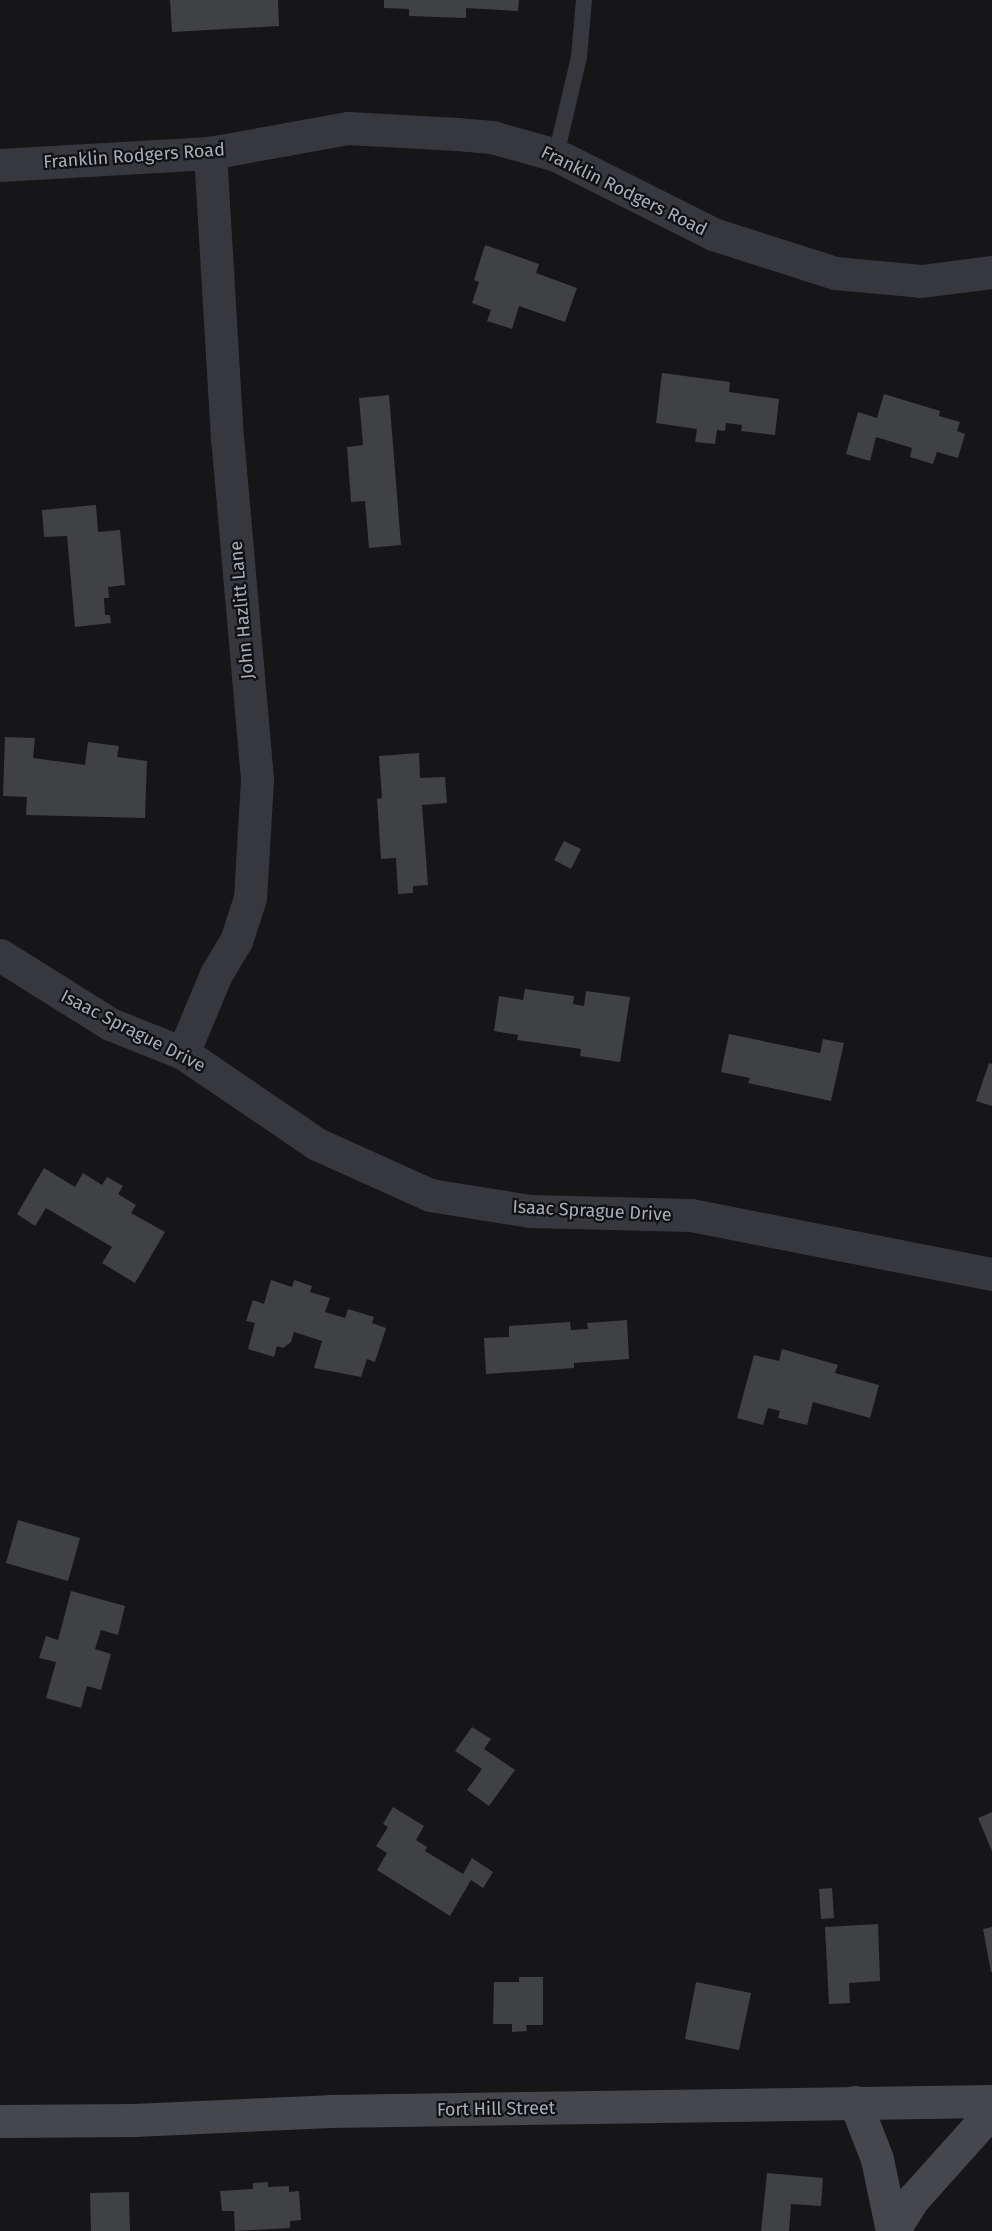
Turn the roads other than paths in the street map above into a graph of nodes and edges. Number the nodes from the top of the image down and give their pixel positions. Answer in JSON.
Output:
{"nodes":[{"id":1,"x":584,"y":0,"type":"edge"},
{"id":2,"x":210,"y":153,"type":"junction"},
{"id":3,"x":556,"y":155,"type":"junction"},
{"id":4,"x":0,"y":165,"type":"edge"},
{"id":5,"x":992,"y":272,"type":"edge"},
{"id":6,"x":0,"y":955,"type":"edge"},
{"id":7,"x":183,"y":1053,"type":"junction"},
{"id":8,"x":992,"y":1274,"type":"edge"},
{"id":9,"x":992,"y":2101,"type":"edge"},
{"id":10,"x":855,"y":2102,"type":"junction"},
{"id":11,"x":992,"y":2111,"type":"edge"},
{"id":12,"x":0,"y":2121,"type":"edge"},
{"id":13,"x":892,"y":2231,"type":"edge"}],
"edges":[{"from":1,"to":3,"type":"lane"},
{"from":2,"to":3,"type":"street","name":"Franklin Rodgers Road"},
{"from":2,"to":4,"type":"street","name":"Franklin Rodgers Road"},
{"from":2,"to":7,"type":"street","name":"John Hazlitt Lane"},
{"from":3,"to":5,"type":"street","name":"Franklin Rodgers Road"},
{"from":6,"to":7,"type":"street","name":"Isaac Sprague Drive"},
{"from":7,"to":8,"type":"street","name":"Isaac Sprague Drive"},
{"from":9,"to":10,"type":"main road","name":"Fort Hill Street"},
{"from":10,"to":12,"type":"main road","name":"Fort Hill Street"},
{"from":10,"to":13,"type":"main road"},
{"from":11,"to":13,"type":"main road"}]}
